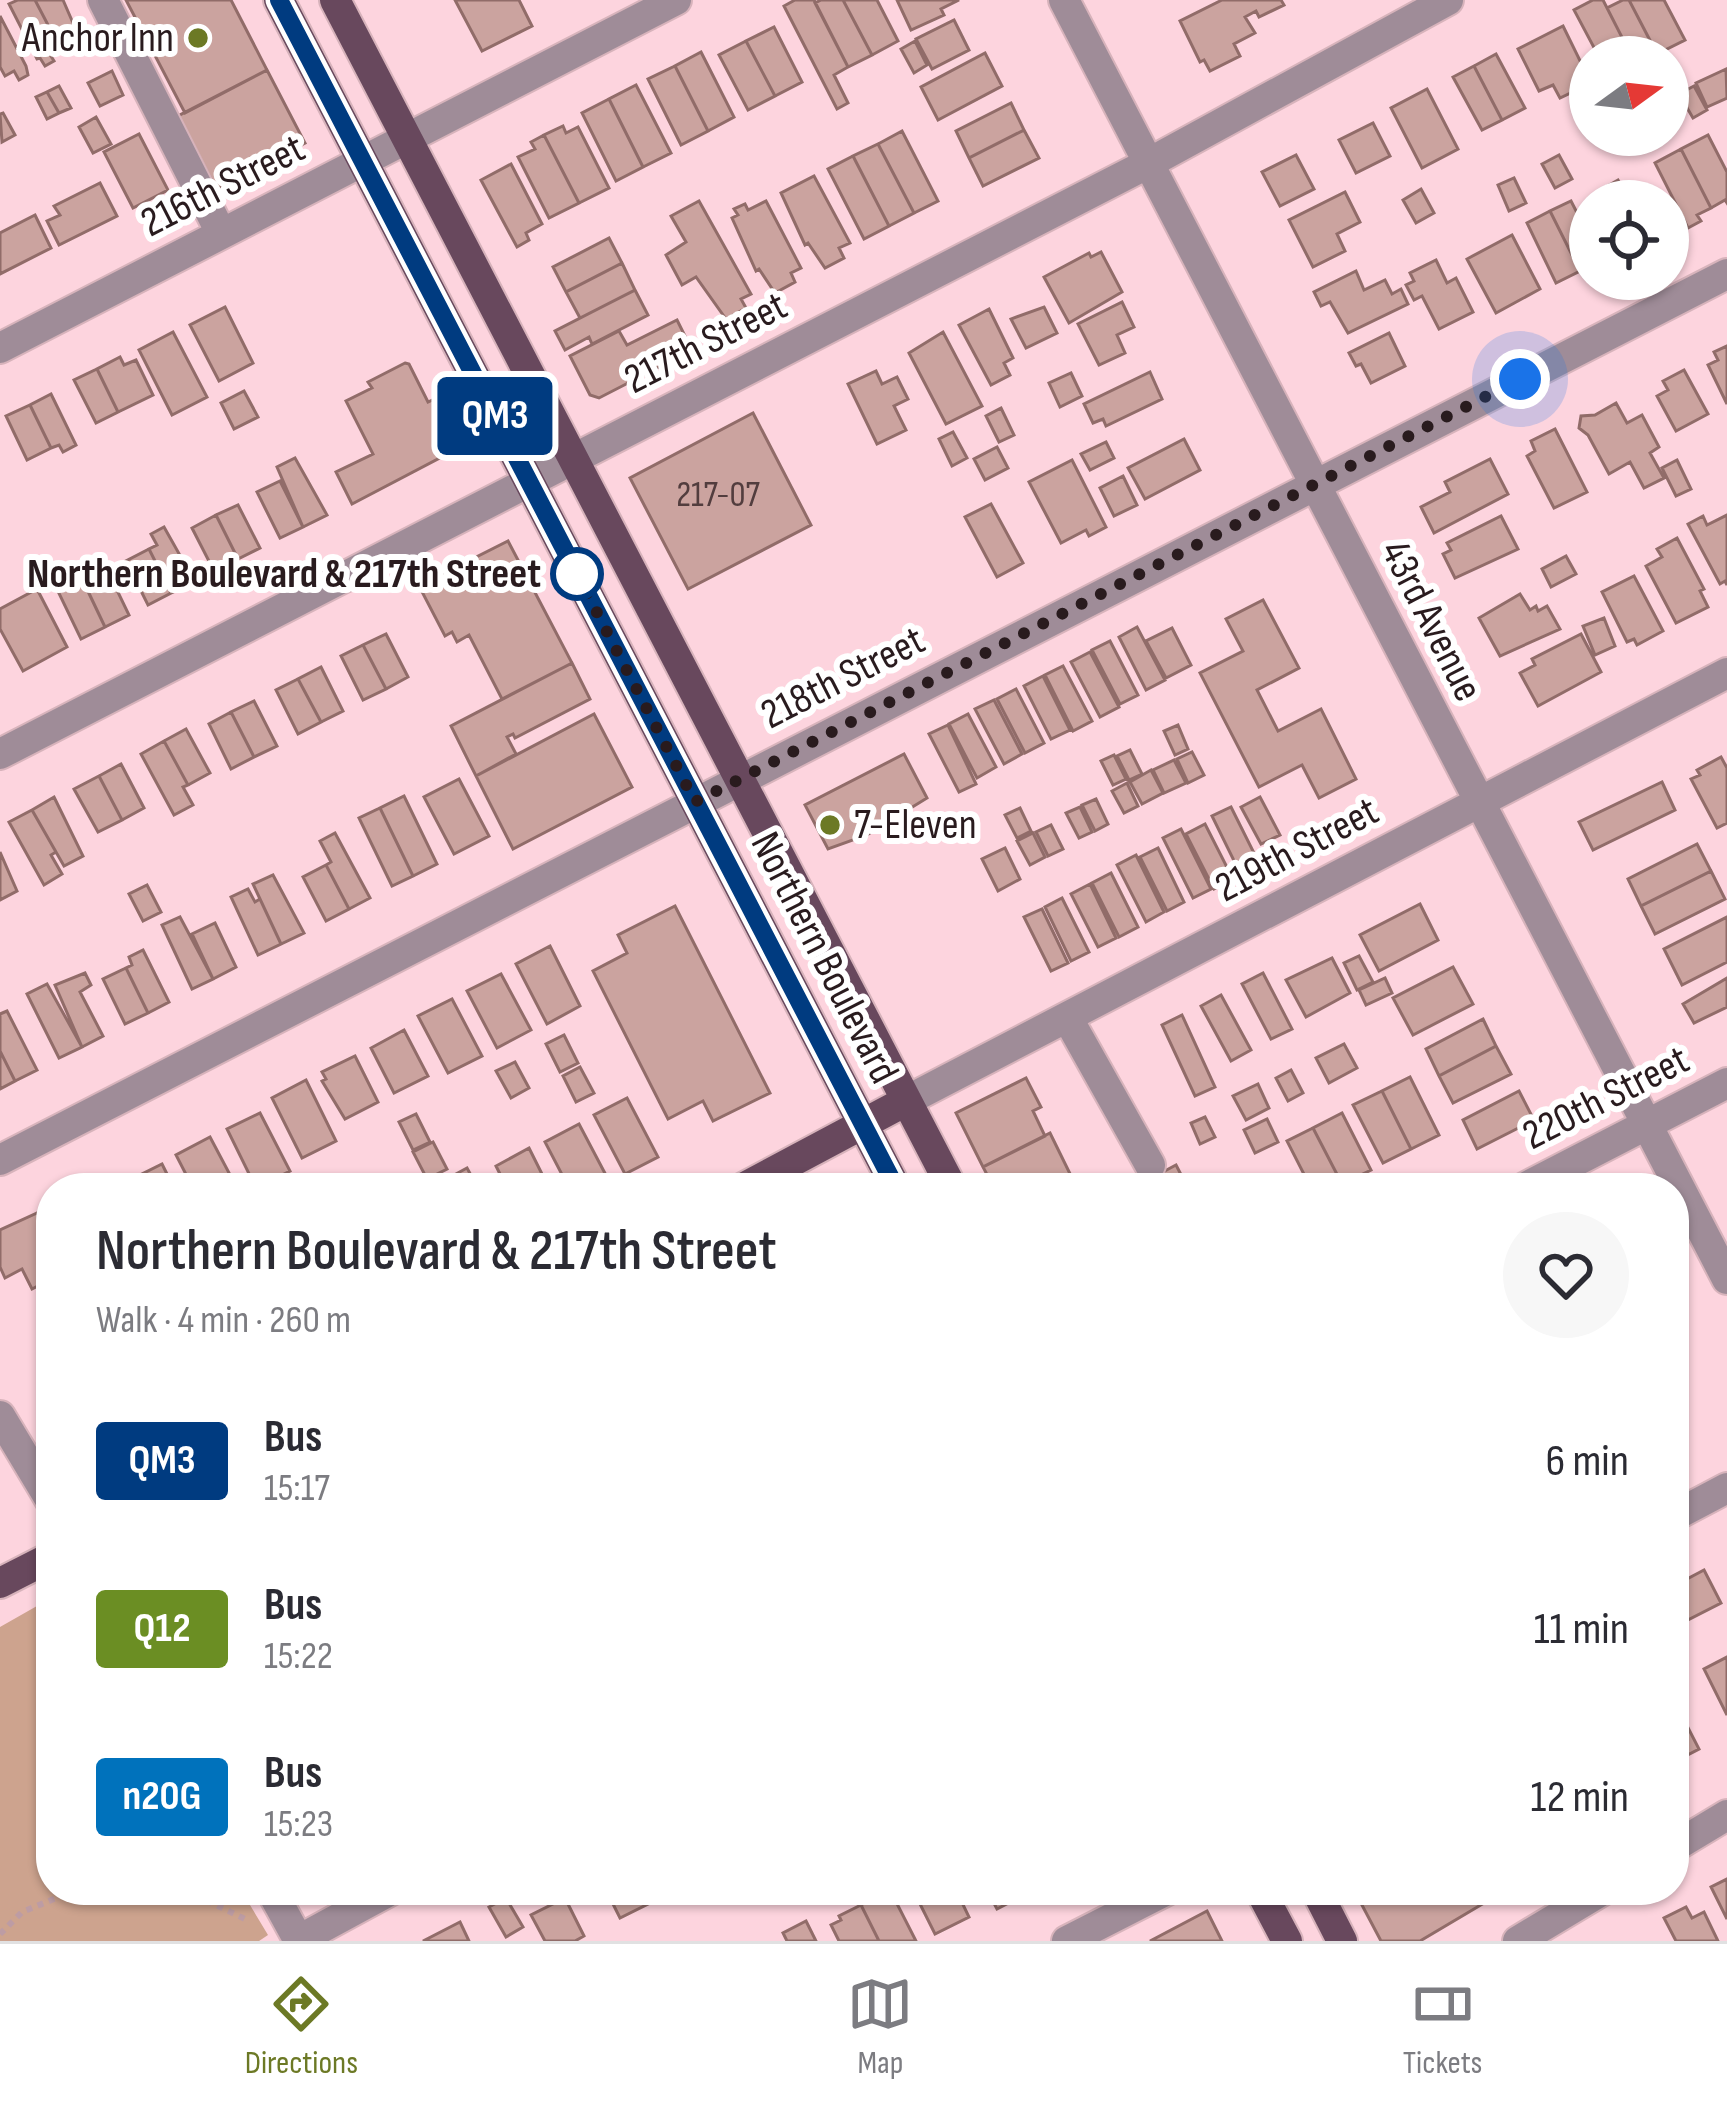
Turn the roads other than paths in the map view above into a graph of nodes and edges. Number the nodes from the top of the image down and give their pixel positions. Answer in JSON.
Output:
{"nodes":[{"id":1,"x":103,"y":0,"type":"edge"},
{"id":2,"x":279,"y":0,"type":"edge"},
{"id":3,"x":335,"y":0,"type":"edge"},
{"id":4,"x":676,"y":0,"type":"edge"},
{"id":5,"x":1064,"y":0,"type":"edge"},
{"id":6,"x":1448,"y":0,"type":"edge"},
{"id":7,"x":407,"y":139,"type":"junction"},
{"id":8,"x":363,"y":161,"type":"junction"},
{"id":9,"x":1149,"y":163,"type":"junction"},
{"id":10,"x":221,"y":233,"type":"junction"},
{"id":11,"x":1727,"y":274,"type":"edge"},
{"id":12,"x":0,"y":348,"type":"edge"},
{"id":13,"x":573,"y":459,"type":"junction"},
{"id":14,"x":529,"y":482,"type":"junction"},
{"id":15,"x":1313,"y":484,"type":"junction"},
{"id":16,"x":1727,"y":673,"type":"edge"},
{"id":17,"x":0,"y":754,"type":"edge"},
{"id":18,"x":739,"y":779,"type":"junction"},
{"id":19,"x":695,"y":802,"type":"junction"},
{"id":20,"x":1479,"y":802,"type":"junction"},
{"id":21,"x":1067,"y":1017,"type":"junction"},
{"id":22,"x":1727,"y":1083,"type":"edge"},
{"id":23,"x":906,"y":1101,"type":"junction"},
{"id":24,"x":862,"y":1124,"type":"junction"},
{"id":25,"x":1647,"y":1124,"type":"junction"},
{"id":26,"x":0,"y":1160,"type":"edge"},
{"id":27,"x":1150,"y":1165,"type":"dead end"},
{"id":28,"x":770,"y":1173,"type":"edge"},
{"id":29,"x":888,"y":1173,"type":"edge"},
{"id":30,"x":944,"y":1173,"type":"edge"},
{"id":31,"x":1553,"y":1173,"type":"edge"},
{"id":32,"x":1672,"y":1173,"type":"edge"},
{"id":33,"x":1689,"y":1205,"type":"edge"},
{"id":34,"x":1727,"y":1279,"type":"edge"},
{"id":35,"x":0,"y":1415,"type":"edge"},
{"id":36,"x":36,"y":1476,"type":"edge"},
{"id":37,"x":1727,"y":1488,"type":"edge"},
{"id":38,"x":1689,"y":1508,"type":"edge"},
{"id":39,"x":36,"y":1565,"type":"edge"},
{"id":40,"x":0,"y":1583,"type":"edge"},
{"id":41,"x":1727,"y":1814,"type":"edge"},
{"id":42,"x":1689,"y":1838,"type":"edge"},
{"id":43,"x":279,"y":1905,"type":"edge"},
{"id":44,"x":365,"y":1905,"type":"edge"},
{"id":45,"x":1138,"y":1905,"type":"edge"},
{"id":46,"x":1268,"y":1905,"type":"edge"},
{"id":47,"x":1324,"y":1905,"type":"edge"},
{"id":48,"x":1578,"y":1905,"type":"edge"},
{"id":49,"x":299,"y":1941,"type":"edge"},
{"id":50,"x":1067,"y":1941,"type":"edge"},
{"id":51,"x":1287,"y":1941,"type":"edge"},
{"id":52,"x":1342,"y":1941,"type":"edge"},
{"id":53,"x":1519,"y":1941,"type":"edge"}],
"edges":[{"from":1,"to":10,"type":"street"},
{"from":2,"to":8,"type":"main road","name":"Northern Boulevard"},
{"from":3,"to":7,"type":"main road","name":"Northern Boulevard"},
{"from":4,"to":7,"type":"street","name":"216th Street"},
{"from":5,"to":9,"type":"street","name":"43rd Avenue"},
{"from":6,"to":9,"type":"street","name":"217th Street"},
{"from":7,"to":8,"type":"street","name":"216th Street"},
{"from":7,"to":13,"type":"main road","name":"Northern Boulevard"},
{"from":8,"to":10,"type":"street","name":"216th Street"},
{"from":8,"to":14,"type":"main road","name":"Northern Boulevard"},
{"from":9,"to":13,"type":"street","name":"217th Street"},
{"from":9,"to":15,"type":"street","name":"43rd Avenue"},
{"from":10,"to":12,"type":"street","name":"216th Street"},
{"from":11,"to":15,"type":"street","name":"218th Street"},
{"from":13,"to":14,"type":"street","name":"217th Street"},
{"from":13,"to":18,"type":"main road","name":"Northern Boulevard"},
{"from":14,"to":17,"type":"street","name":"217th Street"},
{"from":14,"to":19,"type":"main road","name":"Northern Boulevard"},
{"from":15,"to":18,"type":"street","name":"218th Street"},
{"from":15,"to":20,"type":"street","name":"43rd Avenue"},
{"from":16,"to":20,"type":"street","name":"219th Street"},
{"from":18,"to":19,"type":"street","name":"218th Street"},
{"from":18,"to":23,"type":"main road","name":"Northern Boulevard"},
{"from":19,"to":24,"type":"main road","name":"Northern Boulevard"},
{"from":19,"to":26,"type":"street","name":"218th Street"},
{"from":20,"to":21,"type":"street","name":"219th Street"},
{"from":20,"to":25,"type":"street","name":"43rd Avenue"},
{"from":21,"to":23,"type":"street","name":"219th Street"},
{"from":21,"to":27,"type":"street"},
{"from":22,"to":25,"type":"street","name":"220th Street"},
{"from":23,"to":24,"type":"main road"},
{"from":23,"to":30,"type":"main road","name":"Northern Boulevard"},
{"from":24,"to":28,"type":"main road"},
{"from":24,"to":29,"type":"main road","name":"Northern Boulevard"},
{"from":25,"to":31,"type":"street","name":"220th Street"},
{"from":25,"to":32,"type":"street","name":"43rd Avenue"},
{"from":33,"to":34,"type":"street","name":"43rd Avenue"},
{"from":35,"to":36,"type":"street"},
{"from":37,"to":38,"type":"street"},
{"from":39,"to":40,"type":"main road"},
{"from":41,"to":42,"type":"street"},
{"from":43,"to":49,"type":"street"},
{"from":44,"to":49,"type":"street"},
{"from":45,"to":50,"type":"street"},
{"from":46,"to":51,"type":"main road"},
{"from":47,"to":52,"type":"main road"},
{"from":48,"to":53,"type":"street"}]}
